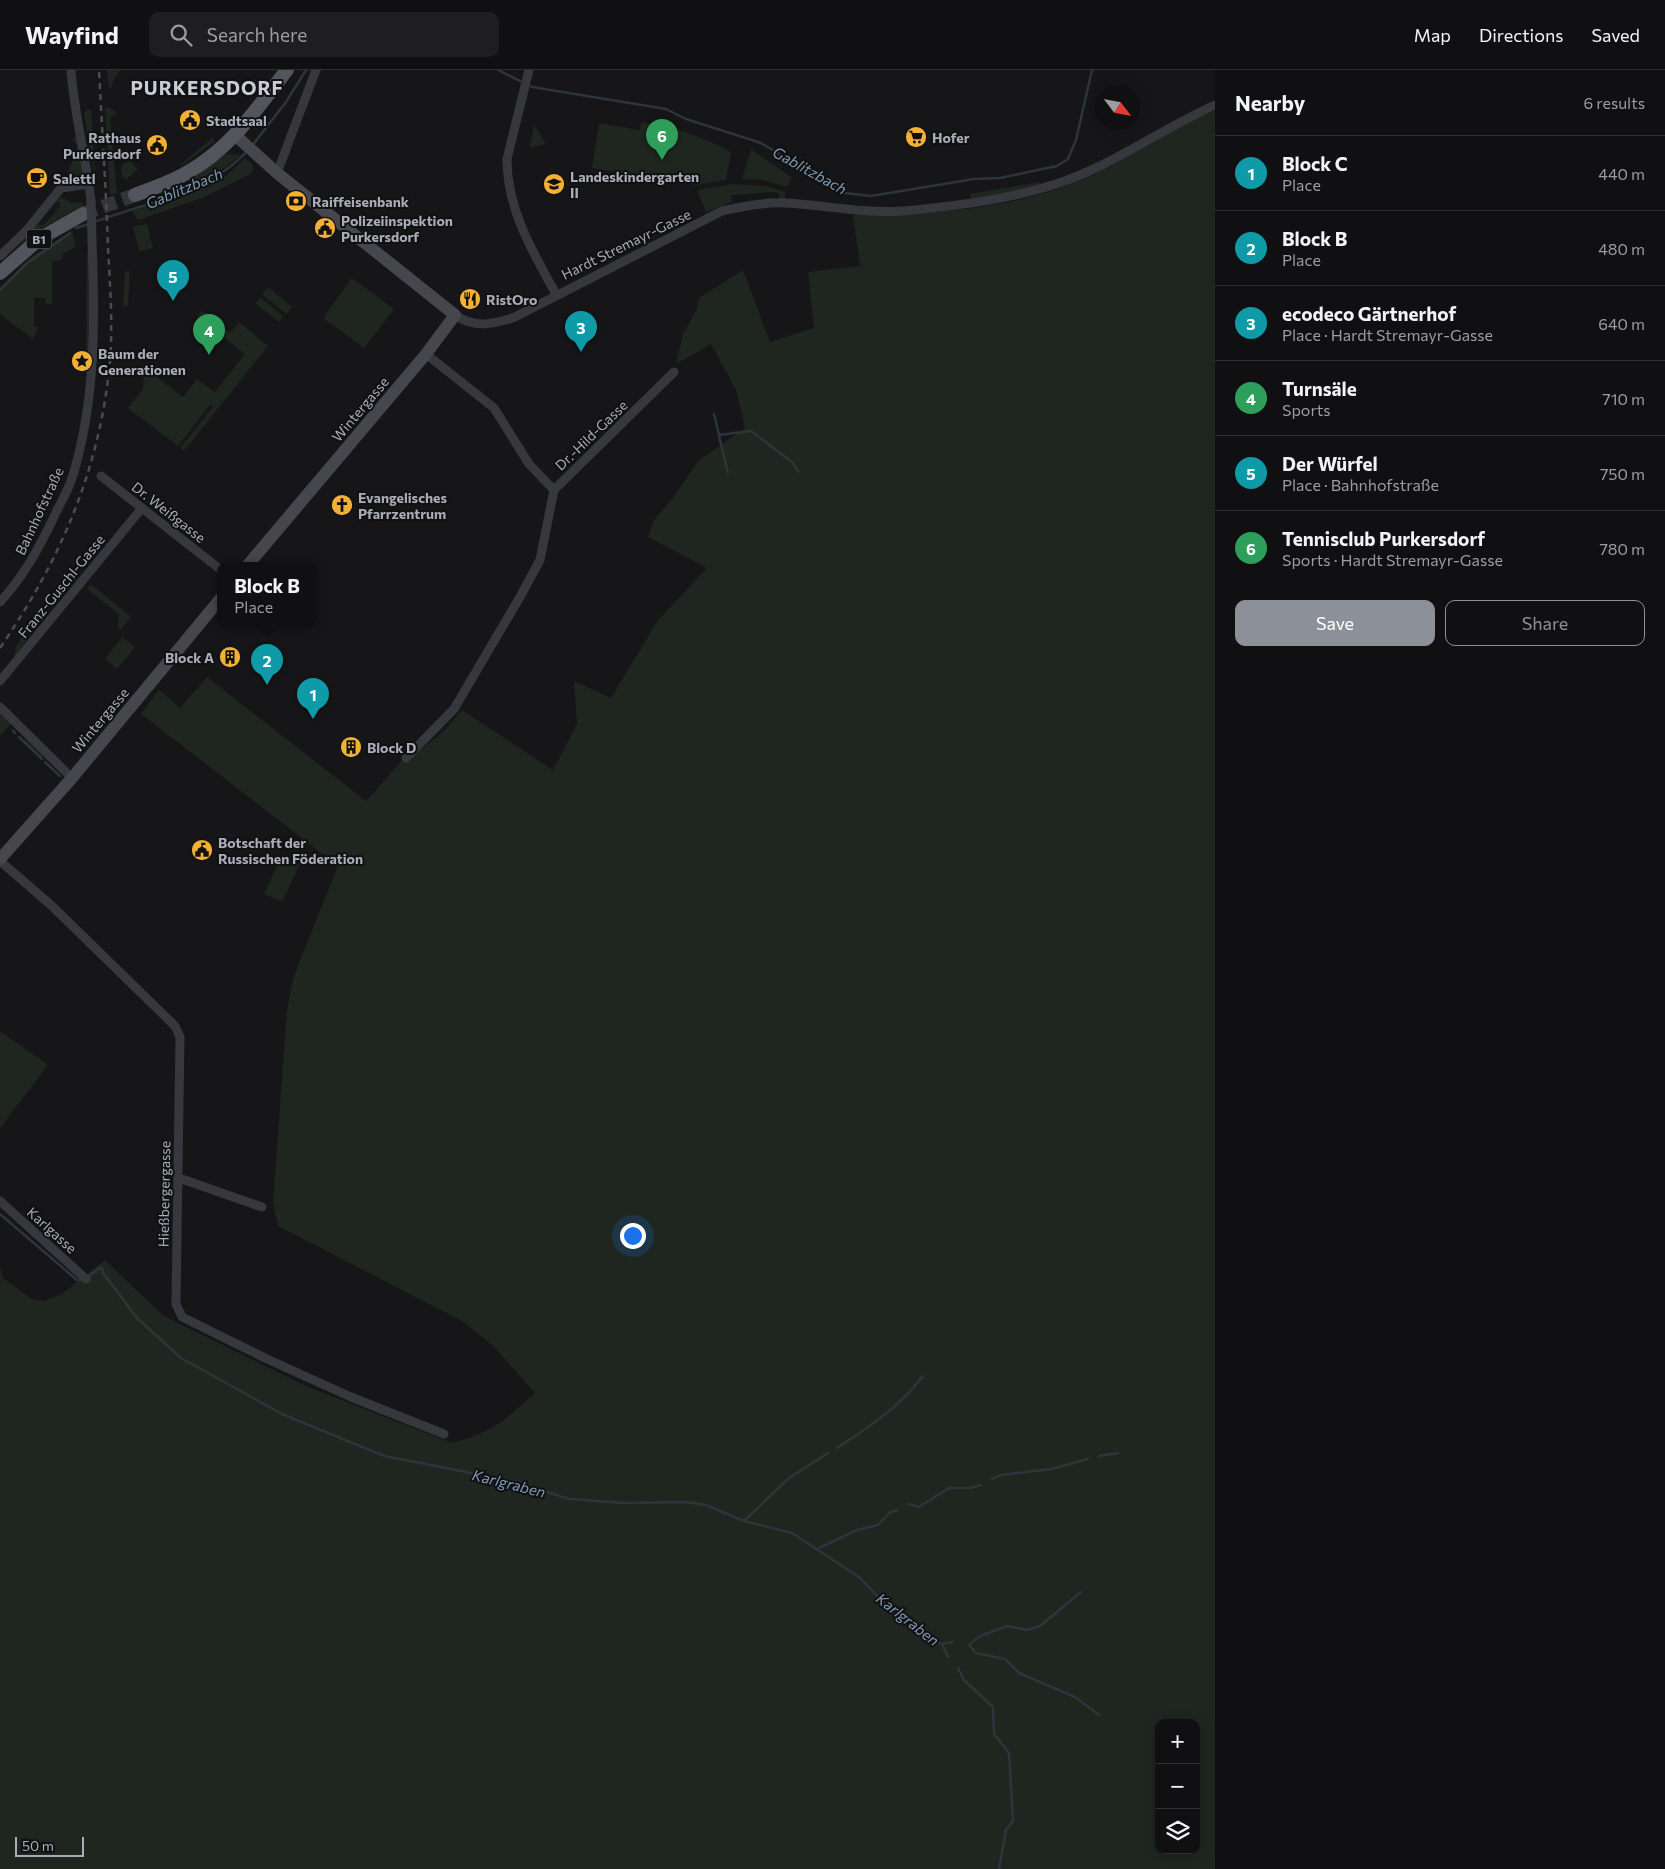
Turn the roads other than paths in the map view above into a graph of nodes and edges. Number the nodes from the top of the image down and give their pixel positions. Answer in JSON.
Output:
{"nodes":[{"id":1,"x":71,"y":70,"type":"edge"},
{"id":2,"x":286,"y":70,"type":"edge"},
{"id":3,"x":316,"y":70,"type":"edge"},
{"id":4,"x":529,"y":72,"type":"edge"},
{"id":5,"x":1215,"y":105,"type":"edge"},
{"id":6,"x":235,"y":135,"type":"junction"},
{"id":7,"x":276,"y":173,"type":"junction"},
{"id":8,"x":89,"y":184,"type":"junction"},
{"id":9,"x":135,"y":195,"type":"tunnel mouth"},
{"id":10,"x":83,"y":214,"type":"tunnel mouth"},
{"id":11,"x":0,"y":256,"type":"edge"},
{"id":12,"x":0,"y":273,"type":"edge"},
{"id":13,"x":556,"y":294,"type":"junction"},
{"id":14,"x":455,"y":315,"type":"junction"},
{"id":15,"x":426,"y":354,"type":"junction"},
{"id":16,"x":674,"y":372,"type":"dead end"},
{"id":17,"x":101,"y":476,"type":"dead end"},
{"id":18,"x":554,"y":490,"type":"junction"},
{"id":19,"x":142,"y":508,"type":"junction"},
{"id":20,"x":251,"y":562,"type":"edge"},
{"id":21,"x":217,"y":567,"type":"edge"},
{"id":22,"x":0,"y":602,"type":"edge"},
{"id":23,"x":217,"y":603,"type":"edge"},
{"id":24,"x":0,"y":681,"type":"edge"},
{"id":25,"x":0,"y":707,"type":"edge"},
{"id":26,"x":406,"y":758,"type":"dead end"},
{"id":27,"x":72,"y":778,"type":"junction"},
{"id":28,"x":0,"y":860,"type":"edge"},
{"id":29,"x":179,"y":1178,"type":"junction"},
{"id":30,"x":0,"y":1200,"type":"edge"},
{"id":31,"x":262,"y":1207,"type":"dead end"},
{"id":32,"x":86,"y":1279,"type":"dead end"},
{"id":33,"x":444,"y":1434,"type":"dead end"}],
"edges":[{"from":1,"to":8,"type":"street","name":"Bahnhofstraße"},
{"from":2,"to":6,"type":"main road"},
{"from":3,"to":7,"type":"street"},
{"from":4,"to":13,"type":"street"},
{"from":5,"to":13,"type":"street","name":"Hardt Stremayr-Gasse"},
{"from":6,"to":7,"type":"street"},
{"from":6,"to":9,"type":"main road"},
{"from":7,"to":14,"type":"street"},
{"from":8,"to":11,"type":"street"},
{"from":8,"to":22,"type":"street","name":"Bahnhofstraße","bridge":true},
{"from":10,"to":12,"type":"main road","number":"B1"},
{"from":13,"to":14,"type":"street","name":"Hardt Stremayr-Gasse"},
{"from":14,"to":15,"type":"street","name":"Wintergasse"},
{"from":15,"to":18,"type":"street","name":"Dr.-Hild-Gasse"},
{"from":15,"to":20,"type":"street","name":"Wintergasse"},
{"from":16,"to":18,"type":"street","name":"Dr.-Hild-Gasse"},
{"from":17,"to":19,"type":"street","name":"Dr. Weißgasse"},
{"from":18,"to":26,"type":"street"},
{"from":19,"to":21,"type":"street","name":"Dr. Weißgasse"},
{"from":19,"to":24,"type":"street","name":"Franz-Guschl-Gasse"},
{"from":23,"to":27,"type":"street","name":"Wintergasse"},
{"from":25,"to":27,"type":"street"},
{"from":27,"to":28,"type":"street","name":"Wintergasse"},
{"from":28,"to":29,"type":"street","name":"Hießbergergasse"},
{"from":29,"to":31,"type":"street"},
{"from":29,"to":33,"type":"street","name":"Hießbergergasse"},
{"from":30,"to":32,"type":"street","name":"Karlgasse"}]}
